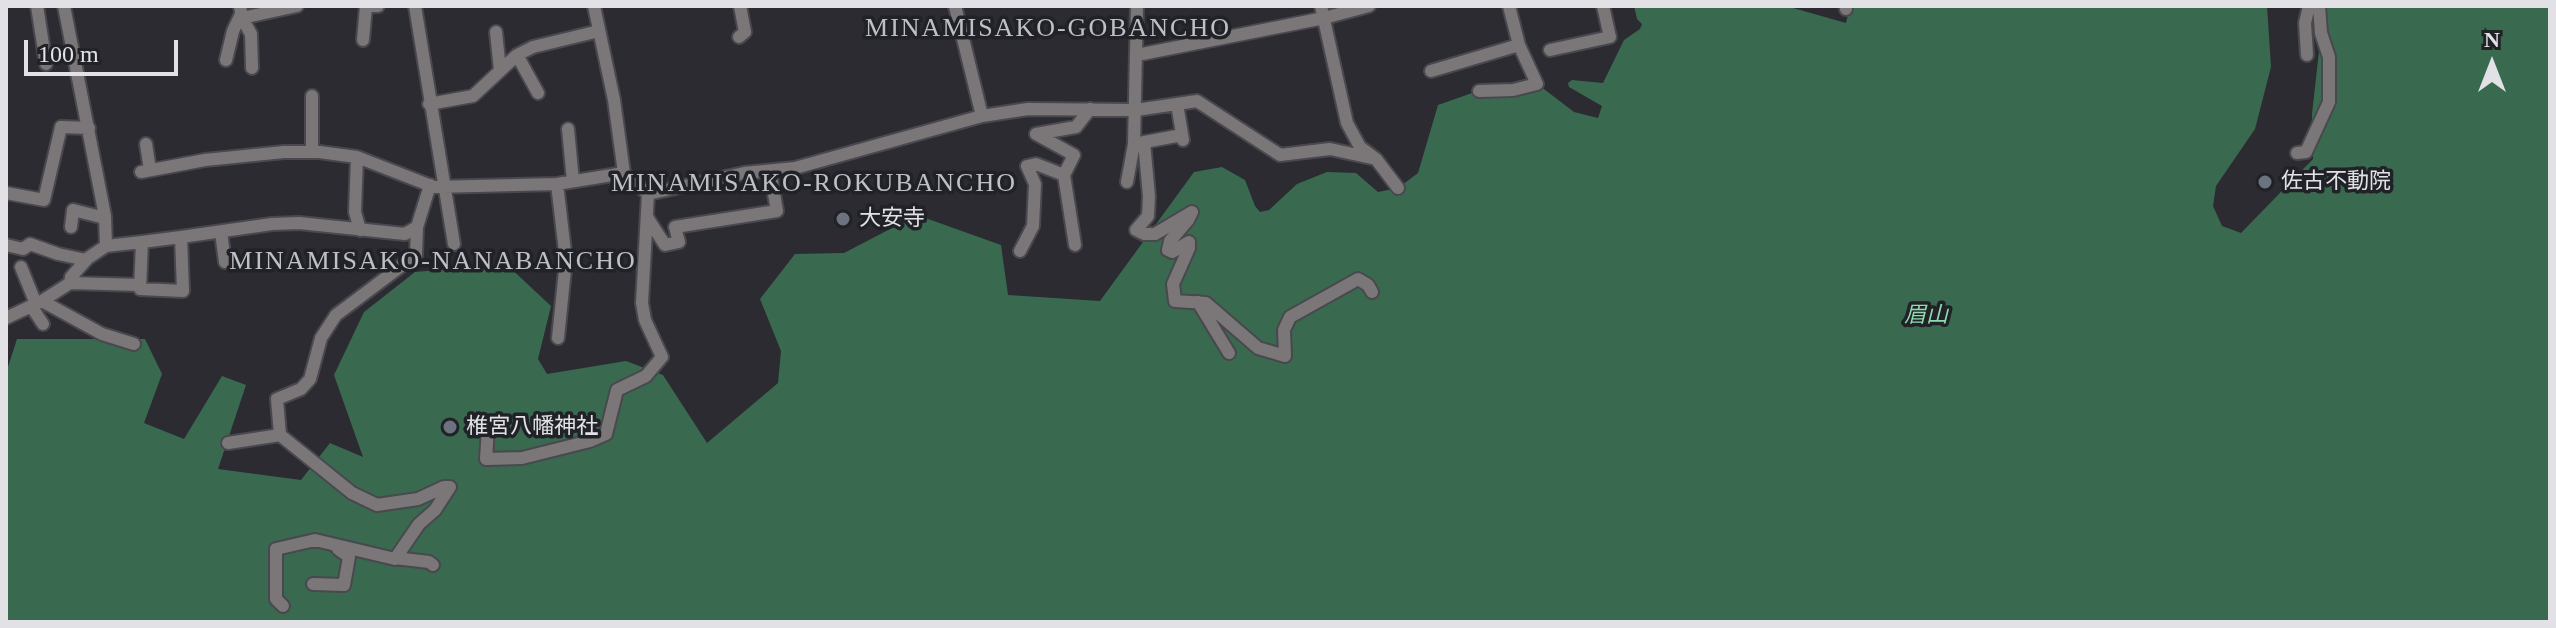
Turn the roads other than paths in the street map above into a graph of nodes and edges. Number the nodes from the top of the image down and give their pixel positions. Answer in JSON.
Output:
{"nodes":[{"id":1,"x":37,"y":6,"type":"edge"},
{"id":2,"x":64,"y":6,"type":"edge"},
{"id":3,"x":297,"y":6,"type":"edge"},
{"id":4,"x":378,"y":6,"type":"edge"},
{"id":5,"x":415,"y":6,"type":"edge"},
{"id":6,"x":594,"y":6,"type":"edge"},
{"id":7,"x":740,"y":6,"type":"edge"},
{"id":8,"x":955,"y":6,"type":"edge"},
{"id":9,"x":1137,"y":6,"type":"edge"},
{"id":10,"x":1369,"y":6,"type":"edge"},
{"id":11,"x":1509,"y":6,"type":"edge"},
{"id":12,"x":1603,"y":6,"type":"edge"},
{"id":13,"x":2309,"y":6,"type":"edge"},
{"id":14,"x":2319,"y":6,"type":"edge"},
{"id":15,"x":1323,"y":12,"type":"edge"},
{"id":16,"x":241,"y":13,"type":"edge"},
{"id":17,"x":599,"y":31,"type":"junction"},
{"id":18,"x":496,"y":32,"type":"dead end"},
{"id":19,"x":739,"y":37,"type":"dead end"},
{"id":20,"x":363,"y":40,"type":"dead end"},
{"id":21,"x":1519,"y":45,"type":"junction"},
{"id":22,"x":1550,"y":50,"type":"dead end"},
{"id":23,"x":517,"y":55,"type":"junction"},
{"id":24,"x":1137,"y":55,"type":"junction"},
{"id":25,"x":2307,"y":55,"type":"dead end"},
{"id":26,"x":226,"y":60,"type":"dead end"},
{"id":27,"x":46,"y":64,"type":"dead end"},
{"id":28,"x":252,"y":68,"type":"dead end"},
{"id":29,"x":500,"y":70,"type":"junction"},
{"id":30,"x":1431,"y":71,"type":"dead end"},
{"id":31,"x":1479,"y":91,"type":"dead end"},
{"id":32,"x":538,"y":93,"type":"dead end"},
{"id":33,"x":312,"y":96,"type":"dead end"},
{"id":34,"x":429,"y":104,"type":"junction"},
{"id":35,"x":1177,"y":104,"type":"junction"},
{"id":36,"x":1090,"y":109,"type":"junction"},
{"id":37,"x":1136,"y":110,"type":"junction"},
{"id":38,"x":982,"y":116,"type":"junction"},
{"id":39,"x":89,"y":128,"type":"junction"},
{"id":40,"x":568,"y":129,"type":"dead end"},
{"id":41,"x":1139,"y":143,"type":"junction"},
{"id":42,"x":146,"y":144,"type":"dead end"},
{"id":43,"x":312,"y":152,"type":"junction"},
{"id":44,"x":2297,"y":153,"type":"dead end"},
{"id":45,"x":357,"y":157,"type":"junction"},
{"id":46,"x":1376,"y":159,"type":"junction"},
{"id":47,"x":770,"y":171,"type":"junction"},
{"id":48,"x":624,"y":173,"type":"junction"},
{"id":49,"x":1064,"y":175,"type":"junction"},
{"id":50,"x":573,"y":181,"type":"junction"},
{"id":51,"x":1127,"y":182,"type":"dead end"},
{"id":52,"x":557,"y":184,"type":"junction"},
{"id":53,"x":430,"y":185,"type":"junction"},
{"id":54,"x":444,"y":186,"type":"junction"},
{"id":55,"x":1398,"y":188,"type":"dead end"},
{"id":56,"x":6,"y":193,"type":"edge"},
{"id":57,"x":648,"y":194,"type":"junction"},
{"id":58,"x":647,"y":217,"type":"junction"},
{"id":59,"x":105,"y":218,"type":"junction"},
{"id":60,"x":71,"y":227,"type":"dead end"},
{"id":61,"x":417,"y":227,"type":"junction"},
{"id":62,"x":360,"y":230,"type":"junction"},
{"id":63,"x":221,"y":232,"type":"junction"},
{"id":64,"x":181,"y":237,"type":"junction"},
{"id":65,"x":142,"y":242,"type":"junction"},
{"id":66,"x":454,"y":244,"type":"dead end"},
{"id":67,"x":6,"y":245,"type":"edge"},
{"id":68,"x":1075,"y":245,"type":"dead end"},
{"id":69,"x":106,"y":246,"type":"junction"},
{"id":70,"x":1020,"y":251,"type":"dead end"},
{"id":71,"x":86,"y":260,"type":"junction"},
{"id":72,"x":225,"y":262,"type":"dead end"},
{"id":73,"x":21,"y":267,"type":"dead end"},
{"id":74,"x":70,"y":283,"type":"junction"},
{"id":75,"x":140,"y":285,"type":"junction"},
{"id":76,"x":1372,"y":292,"type":"dead end"},
{"id":77,"x":1198,"y":302,"type":"junction"},
{"id":78,"x":36,"y":304,"type":"junction"},
{"id":79,"x":6,"y":318,"type":"edge"},
{"id":80,"x":43,"y":324,"type":"dead end"},
{"id":81,"x":558,"y":338,"type":"dead end"},
{"id":82,"x":134,"y":344,"type":"dead end"},
{"id":83,"x":1229,"y":353,"type":"dead end"},
{"id":84,"x":500,"y":421,"type":"dead end"},
{"id":85,"x":280,"y":435,"type":"junction"},
{"id":86,"x":228,"y":443,"type":"dead end"},
{"id":87,"x":328,"y":543,"type":"junction"},
{"id":88,"x":395,"y":558,"type":"junction"},
{"id":89,"x":433,"y":565,"type":"dead end"},
{"id":90,"x":313,"y":584,"type":"dead end"},
{"id":91,"x":283,"y":606,"type":"dead end"}],
"edges":[{"from":1,"to":27,"type":"street"},
{"from":2,"to":39,"type":"street"},
{"from":3,"to":16,"type":"street"},
{"from":4,"to":20,"type":"street"},
{"from":5,"to":34,"type":"street"},
{"from":6,"to":17,"type":"street"},
{"from":7,"to":19,"type":"street"},
{"from":8,"to":38,"type":"street"},
{"from":9,"to":24,"type":"street"},
{"from":10,"to":15,"type":"street"},
{"from":11,"to":21,"type":"street"},
{"from":12,"to":22,"type":"street"},
{"from":13,"to":25,"type":"street"},
{"from":14,"to":44,"type":"street"},
{"from":15,"to":24,"type":"street"},
{"from":15,"to":46,"type":"street"},
{"from":16,"to":26,"type":"street"},
{"from":16,"to":28,"type":"street"},
{"from":17,"to":23,"type":"street"},
{"from":17,"to":48,"type":"street"},
{"from":18,"to":29,"type":"street"},
{"from":21,"to":30,"type":"street"},
{"from":21,"to":31,"type":"street"},
{"from":23,"to":29,"type":"street"},
{"from":23,"to":32,"type":"street"},
{"from":24,"to":37,"type":"street"},
{"from":29,"to":34,"type":"street"},
{"from":33,"to":43,"type":"street"},
{"from":34,"to":54,"type":"street"},
{"from":35,"to":37,"type":"street"},
{"from":35,"to":41,"type":"street"},
{"from":35,"to":46,"type":"street"},
{"from":36,"to":37,"type":"street"},
{"from":36,"to":38,"type":"street"},
{"from":36,"to":49,"type":"street"},
{"from":37,"to":41,"type":"street"},
{"from":38,"to":47,"type":"street"},
{"from":39,"to":56,"type":"street"},
{"from":39,"to":59,"type":"street"},
{"from":40,"to":50,"type":"street"},
{"from":41,"to":51,"type":"street"},
{"from":41,"to":77,"type":"street"},
{"from":42,"to":43,"type":"street"},
{"from":43,"to":45,"type":"street"},
{"from":45,"to":53,"type":"street"},
{"from":45,"to":62,"type":"street"},
{"from":46,"to":55,"type":"street"},
{"from":47,"to":57,"type":"street"},
{"from":47,"to":58,"type":"street"},
{"from":48,"to":50,"type":"street"},
{"from":48,"to":57,"type":"street"},
{"from":49,"to":68,"type":"street"},
{"from":49,"to":70,"type":"street"},
{"from":50,"to":52,"type":"street"},
{"from":52,"to":54,"type":"street"},
{"from":52,"to":81,"type":"street"},
{"from":53,"to":54,"type":"street"},
{"from":53,"to":61,"type":"street"},
{"from":54,"to":66,"type":"street"},
{"from":57,"to":58,"type":"street"},
{"from":58,"to":84,"type":"street"},
{"from":59,"to":60,"type":"street"},
{"from":59,"to":69,"type":"street"},
{"from":61,"to":62,"type":"street"},
{"from":61,"to":85,"type":"street"},
{"from":62,"to":63,"type":"street"},
{"from":63,"to":64,"type":"street"},
{"from":63,"to":72,"type":"street"},
{"from":64,"to":65,"type":"street"},
{"from":64,"to":75,"type":"street"},
{"from":65,"to":69,"type":"street"},
{"from":65,"to":75,"type":"street"},
{"from":67,"to":71,"type":"street"},
{"from":69,"to":71,"type":"street"},
{"from":71,"to":74,"type":"street"},
{"from":73,"to":78,"type":"street"},
{"from":74,"to":75,"type":"street"},
{"from":74,"to":78,"type":"street"},
{"from":76,"to":77,"type":"street"},
{"from":77,"to":83,"type":"street"},
{"from":78,"to":79,"type":"street"},
{"from":78,"to":80,"type":"street"},
{"from":78,"to":82,"type":"street"},
{"from":85,"to":86,"type":"street"},
{"from":85,"to":88,"type":"street"},
{"from":87,"to":88,"type":"street"},
{"from":87,"to":90,"type":"street"},
{"from":87,"to":91,"type":"street"},
{"from":88,"to":89,"type":"street"}]}
